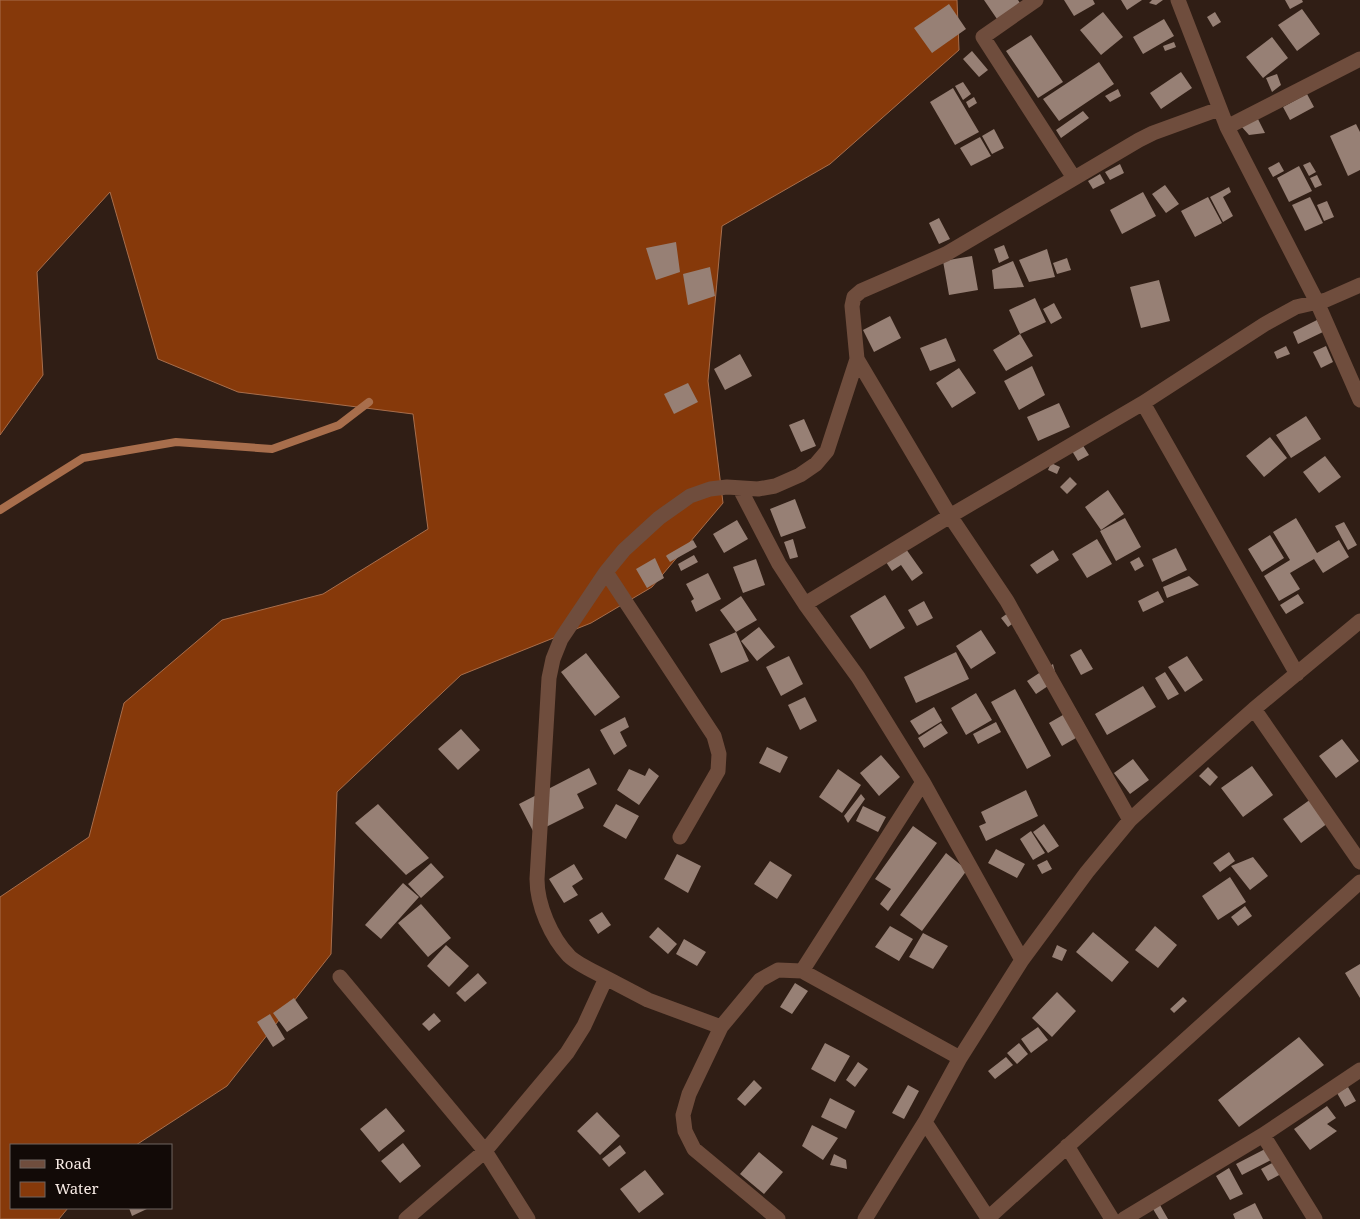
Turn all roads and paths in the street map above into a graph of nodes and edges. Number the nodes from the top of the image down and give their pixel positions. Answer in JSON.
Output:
{"nodes":[{"id":1,"x":1036,"y":0,"type":"edge"},
{"id":2,"x":1178,"y":0,"type":"edge"},
{"id":3,"x":1360,"y":59,"type":"edge"},
{"id":4,"x":1219,"y":109,"type":"junction"},
{"id":5,"x":1226,"y":127,"type":"junction"},
{"id":6,"x":1074,"y":178,"type":"junction"},
{"id":7,"x":1360,"y":286,"type":"edge"},
{"id":8,"x":1317,"y":302,"type":"junction"},
{"id":9,"x":857,"y":360,"type":"junction"},
{"id":10,"x":1360,"y":400,"type":"edge"},
{"id":11,"x":1143,"y":403,"type":"junction"},
{"id":12,"x":740,"y":489,"type":"junction"},
{"id":13,"x":950,"y":516,"type":"junction"},
{"id":14,"x":606,"y":572,"type":"junction"},
{"id":15,"x":805,"y":604,"type":"junction"},
{"id":16,"x":1360,"y":621,"type":"edge"},
{"id":17,"x":1297,"y":674,"type":"junction"},
{"id":18,"x":1254,"y":709,"type":"junction"},
{"id":19,"x":924,"y":782,"type":"junction"},
{"id":20,"x":1130,"y":820,"type":"junction"},
{"id":21,"x":680,"y":836,"type":"dead end"},
{"id":22,"x":1360,"y":862,"type":"edge"},
{"id":23,"x":1360,"y":882,"type":"edge"},
{"id":24,"x":1022,"y":960,"type":"junction"},
{"id":25,"x":802,"y":971,"type":"junction"},
{"id":26,"x":340,"y":977,"type":"dead end"},
{"id":27,"x":606,"y":978,"type":"junction"},
{"id":28,"x":721,"y":1027,"type":"junction"},
{"id":29,"x":960,"y":1058,"type":"junction"},
{"id":30,"x":1360,"y":1070,"type":"edge"},
{"id":31,"x":926,"y":1122,"type":"junction"},
{"id":32,"x":1263,"y":1135,"type":"junction"},
{"id":33,"x":1067,"y":1146,"type":"junction"},
{"id":34,"x":485,"y":1151,"type":"junction"},
{"id":35,"x":406,"y":1219,"type":"edge"},
{"id":36,"x":528,"y":1219,"type":"edge"},
{"id":37,"x":778,"y":1219,"type":"edge"},
{"id":38,"x":865,"y":1219,"type":"edge"},
{"id":39,"x":987,"y":1219,"type":"edge"},
{"id":40,"x":1112,"y":1219,"type":"edge"},
{"id":41,"x":1124,"y":1219,"type":"edge"},
{"id":42,"x":1315,"y":1219,"type":"edge"}],
"edges":[{"from":1,"to":6,"type":"street"},
{"from":2,"to":4,"type":"street"},
{"from":3,"to":5,"type":"street"},
{"from":4,"to":5,"type":"street"},
{"from":4,"to":6,"type":"street"},
{"from":5,"to":8,"type":"street"},
{"from":6,"to":9,"type":"street"},
{"from":7,"to":8,"type":"street"},
{"from":8,"to":10,"type":"street"},
{"from":8,"to":11,"type":"street"},
{"from":9,"to":12,"type":"street"},
{"from":9,"to":13,"type":"street"},
{"from":11,"to":13,"type":"street"},
{"from":11,"to":17,"type":"street"},
{"from":12,"to":14,"type":"street"},
{"from":12,"to":15,"type":"street"},
{"from":13,"to":15,"type":"street"},
{"from":13,"to":20,"type":"street"},
{"from":14,"to":21,"type":"street"},
{"from":14,"to":27,"type":"street"},
{"from":15,"to":19,"type":"street"},
{"from":16,"to":17,"type":"street"},
{"from":17,"to":18,"type":"street"},
{"from":18,"to":20,"type":"street"},
{"from":18,"to":22,"type":"street"},
{"from":19,"to":24,"type":"street"},
{"from":19,"to":25,"type":"street"},
{"from":20,"to":24,"type":"street"},
{"from":23,"to":33,"type":"street"},
{"from":24,"to":29,"type":"street"},
{"from":25,"to":28,"type":"street"},
{"from":25,"to":29,"type":"street"},
{"from":26,"to":34,"type":"street"},
{"from":27,"to":28,"type":"street"},
{"from":27,"to":34,"type":"street"},
{"from":28,"to":37,"type":"street"},
{"from":29,"to":31,"type":"street"},
{"from":30,"to":32,"type":"street"},
{"from":31,"to":38,"type":"street"},
{"from":31,"to":39,"type":"street"},
{"from":32,"to":41,"type":"street"},
{"from":32,"to":42,"type":"street"},
{"from":33,"to":39,"type":"street"},
{"from":33,"to":40,"type":"street"},
{"from":34,"to":35,"type":"street"},
{"from":34,"to":36,"type":"street"}]}
